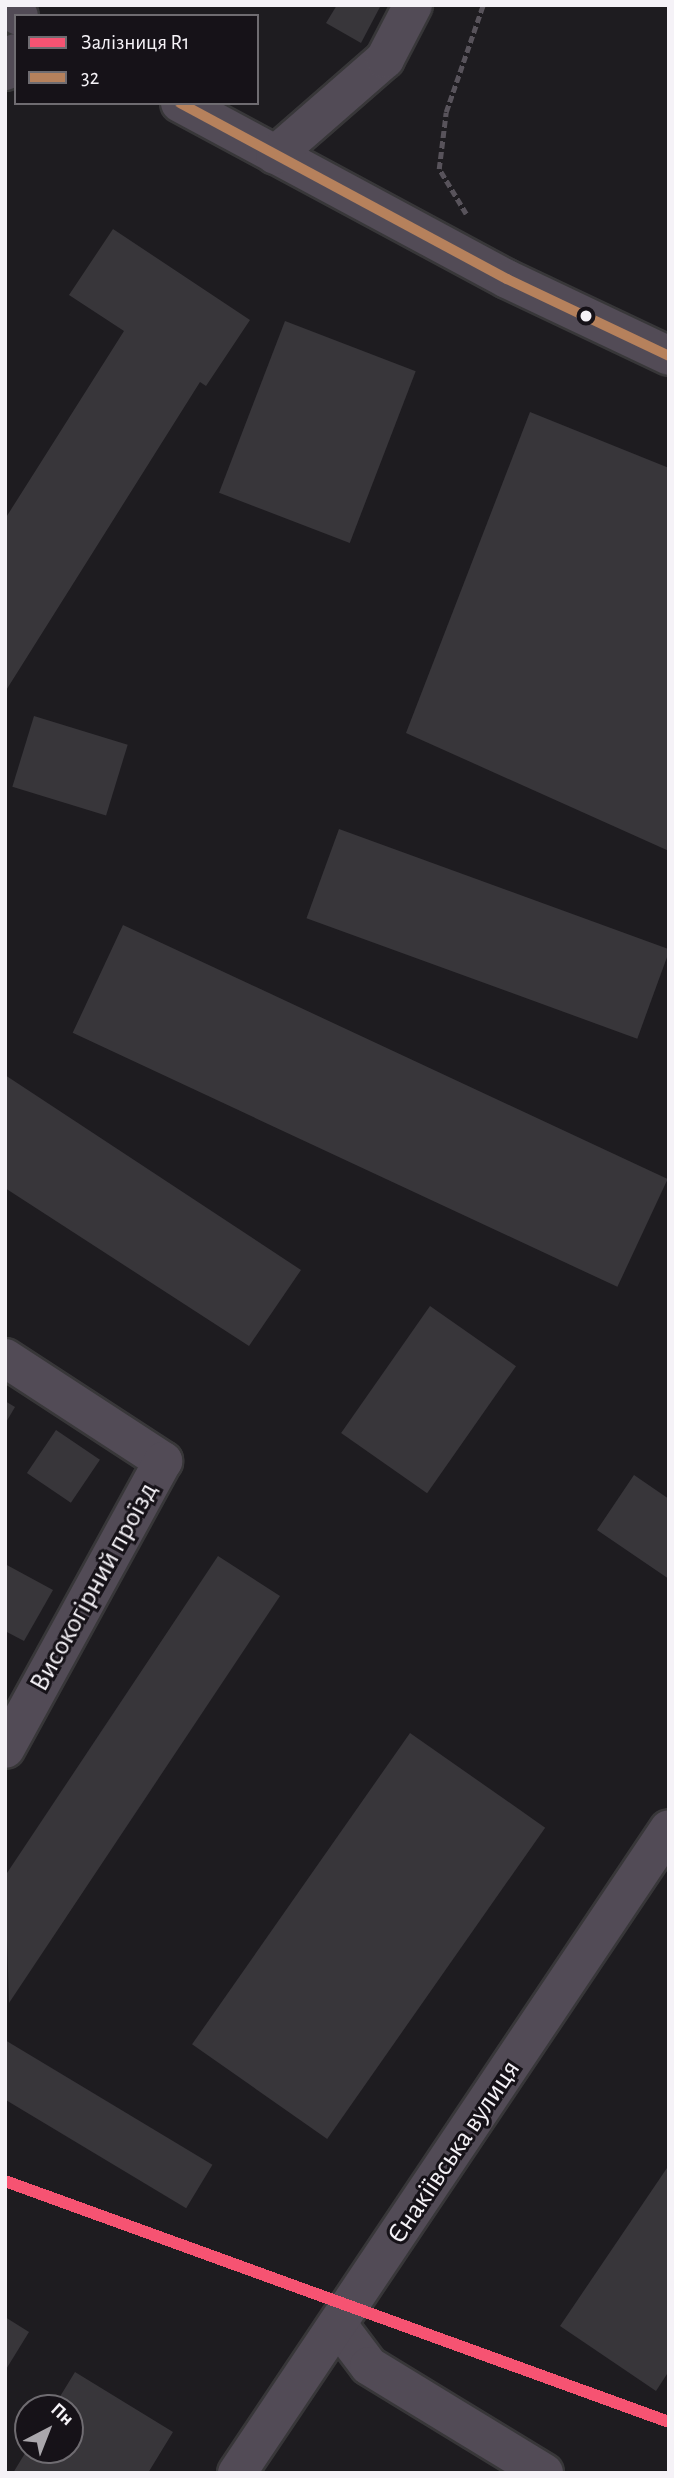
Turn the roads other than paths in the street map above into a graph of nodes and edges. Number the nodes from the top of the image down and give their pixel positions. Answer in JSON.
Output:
{"nodes":[{"id":1,"x":413,"y":5,"type":"edge"},
{"id":2,"x":184,"y":105,"type":"edge"},
{"id":3,"x":275,"y":155,"type":"junction"},
{"id":4,"x":669,"y":356,"type":"edge"},
{"id":5,"x":5,"y":1358,"type":"edge"},
{"id":6,"x":5,"y":1749,"type":"edge"},
{"id":7,"x":669,"y":1829,"type":"edge"},
{"id":8,"x":338,"y":2325,"type":"junction"},
{"id":9,"x":237,"y":2473,"type":"edge"},
{"id":10,"x":544,"y":2473,"type":"edge"}],
"edges":[{"from":1,"to":3,"type":"street"},
{"from":2,"to":3,"type":"street"},
{"from":3,"to":4,"type":"street"},
{"from":5,"to":6,"type":"street","name":"Високогірний проїзд"},
{"from":7,"to":8,"type":"street","name":"Єнакіївська вулиця"},
{"from":8,"to":9,"type":"street","name":"Єнакіївська вулиця"},
{"from":8,"to":10,"type":"street"}]}
